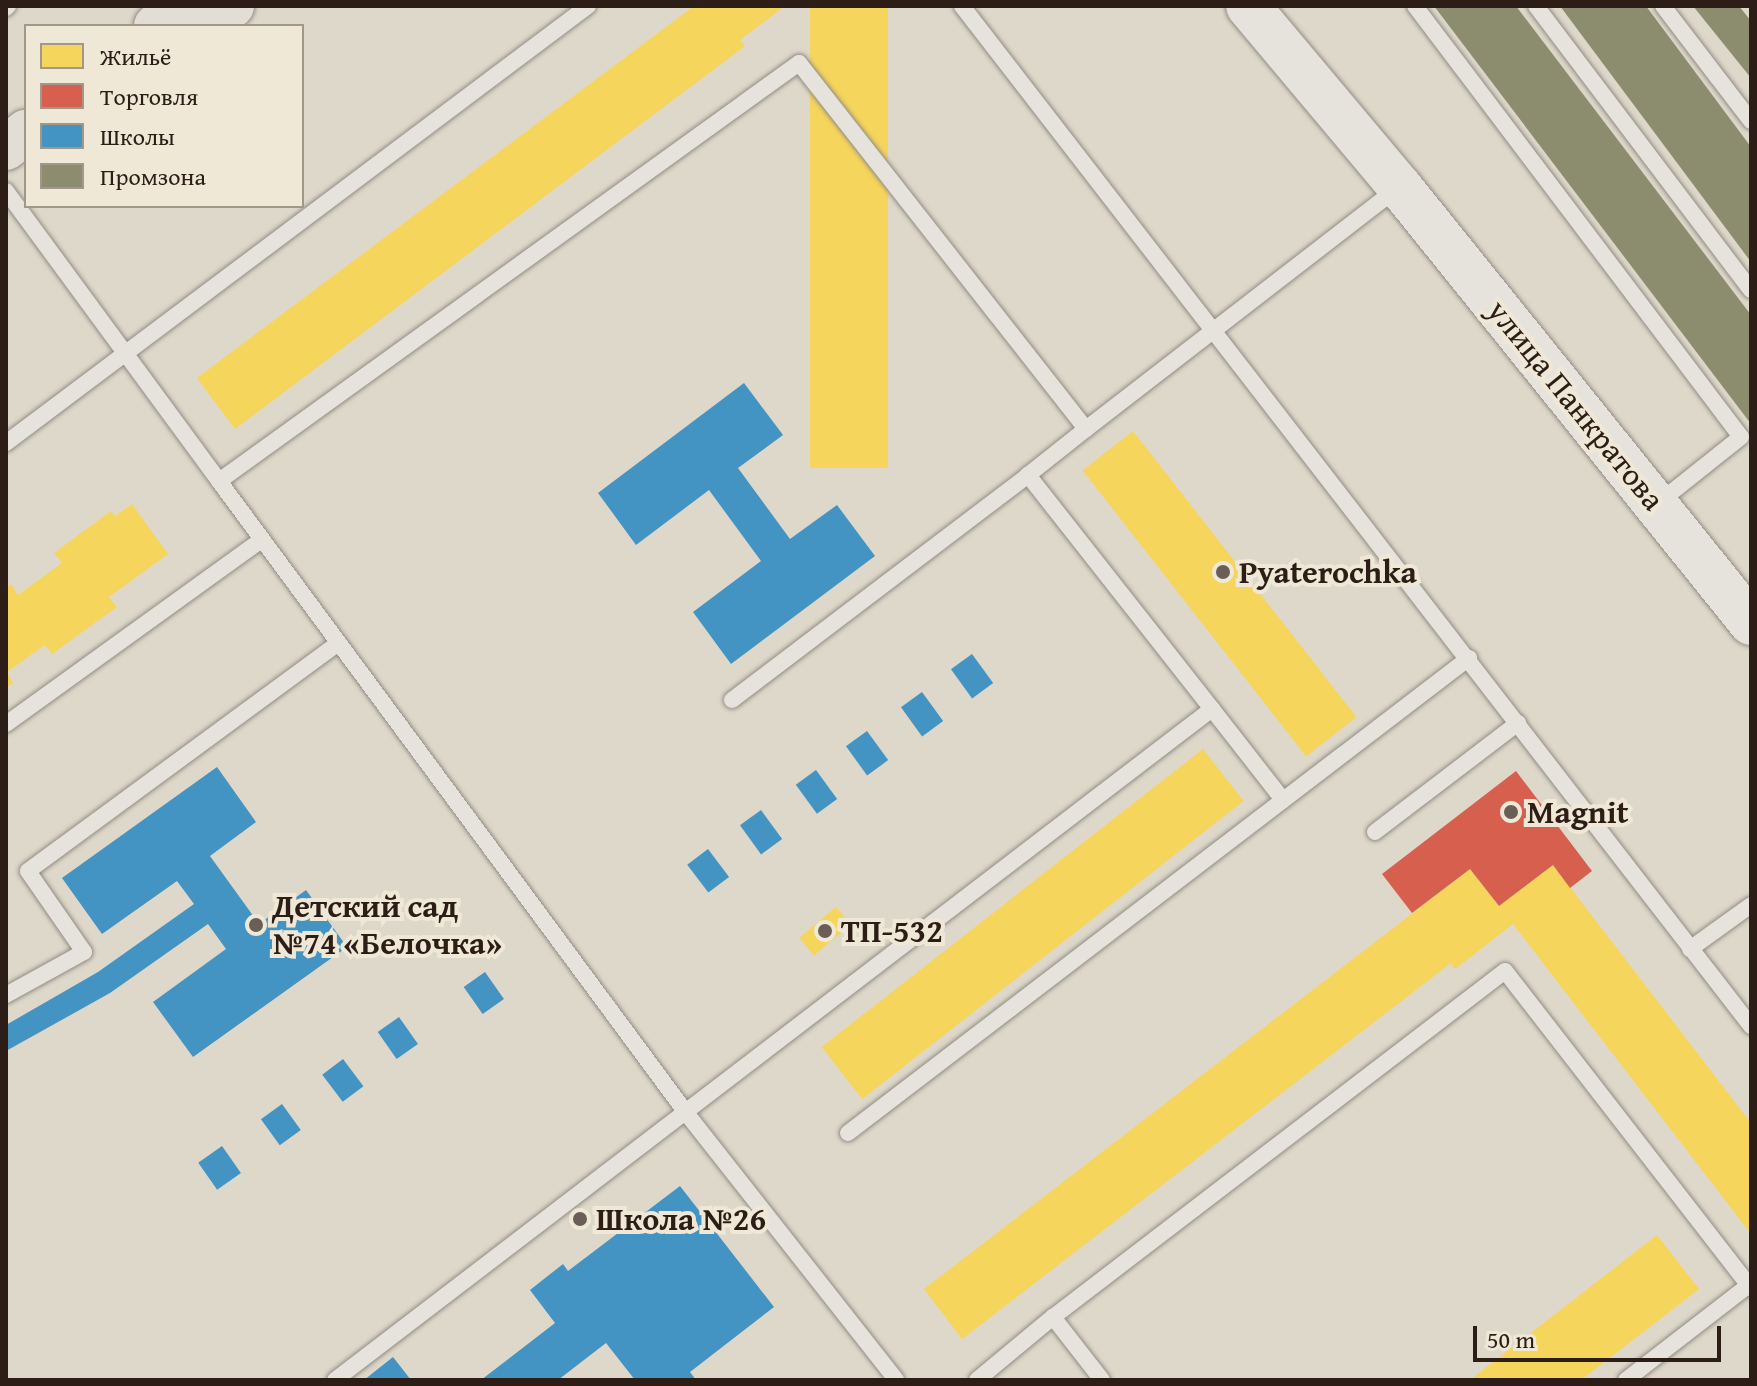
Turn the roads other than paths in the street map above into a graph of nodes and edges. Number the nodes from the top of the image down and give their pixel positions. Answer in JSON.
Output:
{"nodes":[{"id":1,"x":180,"y":6,"type":"edge"},
{"id":2,"x":232,"y":6,"type":"edge"},
{"id":3,"x":588,"y":6,"type":"edge"},
{"id":4,"x":962,"y":6,"type":"edge"},
{"id":5,"x":1248,"y":6,"type":"edge"},
{"id":6,"x":1267,"y":6,"type":"edge"},
{"id":7,"x":1415,"y":6,"type":"edge"},
{"id":8,"x":1536,"y":6,"type":"edge"},
{"id":9,"x":1663,"y":6,"type":"edge"},
{"id":10,"x":158,"y":24,"type":"edge"},
{"id":11,"x":204,"y":24,"type":"edge"},
{"id":12,"x":1751,"y":121,"type":"edge"},
{"id":13,"x":24,"y":134,"type":"edge"},
{"id":14,"x":24,"y":140,"type":"edge"},
{"id":15,"x":6,"y":150,"type":"edge"},
{"id":16,"x":1400,"y":187,"type":"junction"},
{"id":17,"x":6,"y":191,"type":"edge"},
{"id":18,"x":1751,"y":290,"type":"edge"},
{"id":19,"x":1215,"y":330,"type":"junction"},
{"id":20,"x":127,"y":356,"type":"junction"},
{"id":21,"x":1086,"y":429,"type":"junction"},
{"id":22,"x":6,"y":443,"type":"edge"},
{"id":23,"x":1028,"y":475,"type":"junction"},
{"id":24,"x":219,"y":481,"type":"junction"},
{"id":25,"x":1656,"y":504,"type":"junction"},
{"id":26,"x":261,"y":540,"type":"junction"},
{"id":27,"x":1751,"y":623,"type":"edge"},
{"id":28,"x":338,"y":643,"type":"junction"},
{"id":29,"x":1469,"y":658,"type":"junction"},
{"id":30,"x":732,"y":700,"type":"dead end"},
{"id":31,"x":1212,"y":709,"type":"junction"},
{"id":32,"x":1518,"y":723,"type":"junction"},
{"id":33,"x":6,"y":724,"type":"edge"},
{"id":34,"x":1283,"y":800,"type":"junction"},
{"id":35,"x":1375,"y":832,"type":"dead end"},
{"id":36,"x":1751,"y":905,"type":"edge"},
{"id":37,"x":1690,"y":949,"type":"junction"},
{"id":38,"x":6,"y":995,"type":"edge"},
{"id":39,"x":1751,"y":1026,"type":"edge"},
{"id":40,"x":687,"y":1114,"type":"junction"},
{"id":41,"x":848,"y":1133,"type":"dead end"},
{"id":42,"x":1750,"y":1287,"type":"edge"},
{"id":43,"x":1053,"y":1317,"type":"junction"},
{"id":44,"x":335,"y":1380,"type":"edge"},
{"id":45,"x":896,"y":1380,"type":"edge"},
{"id":46,"x":977,"y":1380,"type":"edge"},
{"id":47,"x":1102,"y":1380,"type":"edge"},
{"id":48,"x":1626,"y":1380,"type":"edge"}],
"edges":[{"from":1,"to":10,"type":"main road"},
{"from":2,"to":11,"type":"main road"},
{"from":3,"to":20,"type":"lane"},
{"from":4,"to":19,"type":"lane"},
{"from":5,"to":16,"type":"main road","name":"улица Панкратова"},
{"from":6,"to":16,"type":"main road","name":"улица Панкратова"},
{"from":7,"to":25,"type":"lane"},
{"from":8,"to":18,"type":"lane"},
{"from":9,"to":12,"type":"lane"},
{"from":13,"to":15,"type":"main road"},
{"from":14,"to":15,"type":"main road"},
{"from":16,"to":19,"type":"lane"},
{"from":16,"to":25,"type":"main road","name":"улица Панкратова"},
{"from":17,"to":20,"type":"lane"},
{"from":19,"to":21,"type":"lane"},
{"from":19,"to":29,"type":"lane"},
{"from":20,"to":22,"type":"lane"},
{"from":20,"to":24,"type":"lane"},
{"from":21,"to":23,"type":"lane"},
{"from":21,"to":24,"type":"lane"},
{"from":23,"to":30,"type":"lane"},
{"from":23,"to":31,"type":"lane"},
{"from":24,"to":26,"type":"lane"},
{"from":25,"to":27,"type":"main road","name":"улица Панкратова"},
{"from":26,"to":28,"type":"lane"},
{"from":26,"to":33,"type":"lane"},
{"from":28,"to":38,"type":"lane"},
{"from":28,"to":40,"type":"lane"},
{"from":29,"to":32,"type":"lane"},
{"from":29,"to":34,"type":"lane"},
{"from":31,"to":34,"type":"lane"},
{"from":31,"to":40,"type":"lane"},
{"from":32,"to":35,"type":"lane"},
{"from":32,"to":37,"type":"lane"},
{"from":34,"to":41,"type":"lane"},
{"from":36,"to":37,"type":"lane"},
{"from":37,"to":39,"type":"lane"},
{"from":40,"to":44,"type":"lane"},
{"from":40,"to":45,"type":"lane"},
{"from":42,"to":43,"type":"lane"},
{"from":42,"to":48,"type":"lane"},
{"from":43,"to":46,"type":"lane"},
{"from":43,"to":47,"type":"lane"}]}
